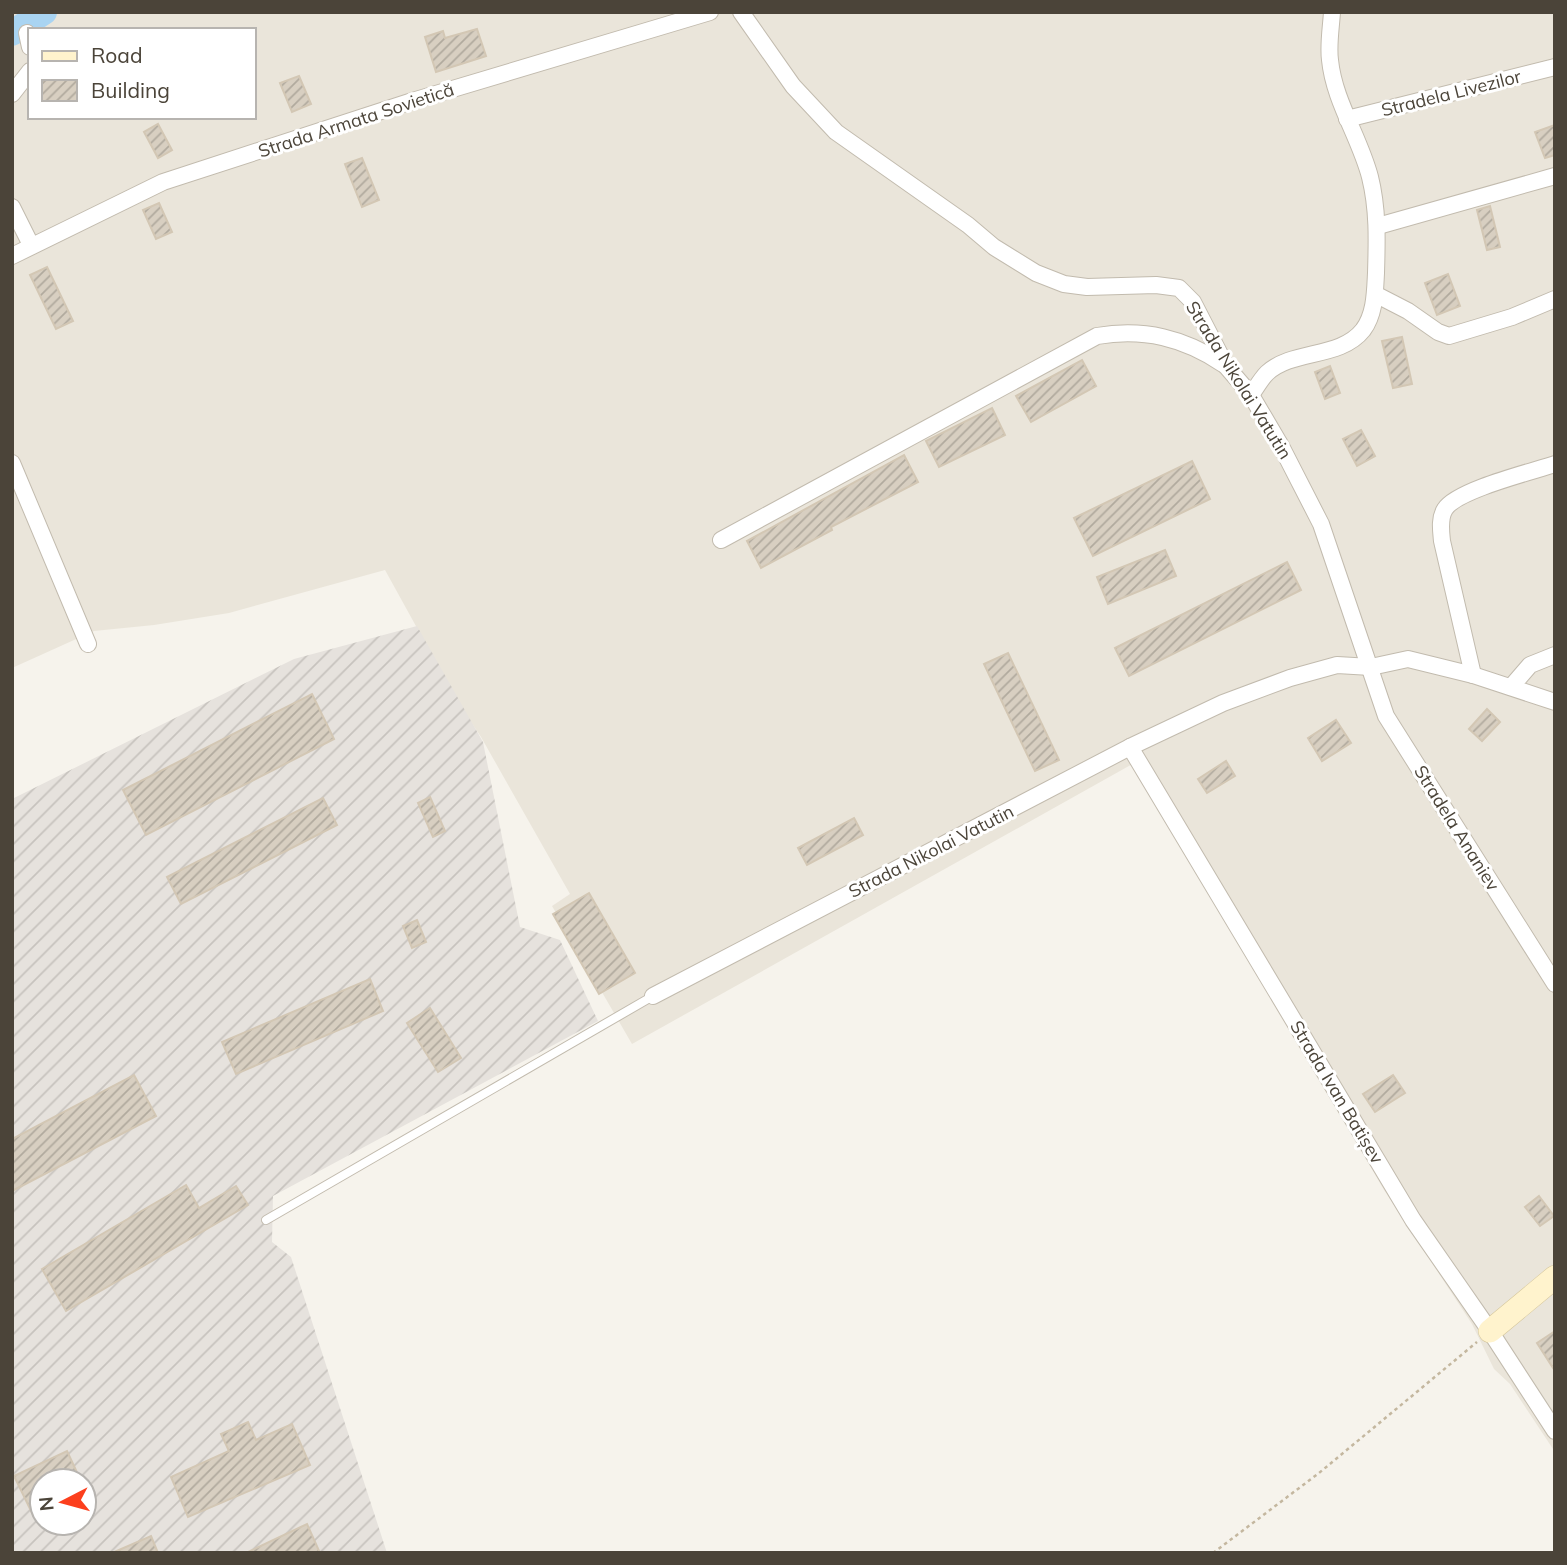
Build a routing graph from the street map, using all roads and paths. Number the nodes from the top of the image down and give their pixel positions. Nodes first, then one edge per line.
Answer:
1 (710, 12) edge
2 (741, 12) edge
3 (1332, 12) edge
4 (1555, 67) edge
5 (28, 74) edge
6 (12, 94) edge
7 (1347, 119) junction
8 (1555, 176) edge
9 (12, 207) edge
10 (1378, 226) junction
11 (31, 245) junction
12 (12, 256) edge
13 (1375, 294) junction
14 (1555, 299) edge
15 (1226, 366) junction
16 (1251, 395) junction
17 (12, 463) edge
18 (1555, 464) edge
19 (721, 540) dead end
20 (88, 644) dead end
21 (1555, 655) edge
22 (1371, 667) junction
23 (1473, 674) junction
24 (1511, 687) junction
25 (1555, 702) edge
26 (1130, 747) junction
27 (1555, 984) edge
28 (653, 996) joint
29 (266, 1220) dead end
30 (1555, 1277) edge
31 (1490, 1331) junction
32 (1555, 1431) edge
33 (1213, 1553) edge

1 - 11 street, Strada Armata Sovietică
2 - 15 street, Strada Nikolai Vatutin
3 - 7 street
4 - 7 street, Stradela Livezilor
5 - 6 street
7 - 10 street
8 - 10 street
9 - 11 street
10 - 13 street
11 - 12 street, Strada Armata Sovietică
13 - 14 street
13 - 16 street
15 - 16 street, Strada Nikolai Vatutin
15 - 19 street
16 - 22 street, Strada Nikolai Vatutin
17 - 20 street
18 - 23 street
21 - 24 street
22 - 23 street, Strada Nikolai Vatutin
22 - 26 street, Strada Nikolai Vatutin
22 - 27 street, Stradela Ananiev
23 - 24 street, Strada Nikolai Vatutin
24 - 25 street, Strada Nikolai Vatutin
26 - 28 street, Strada Nikolai Vatutin
26 - 31 street, Strada Ivan Batișev
28 - 29 lane
30 - 31 street
31 - 32 street, Strada Ivan Batișev
31 - 33 path

